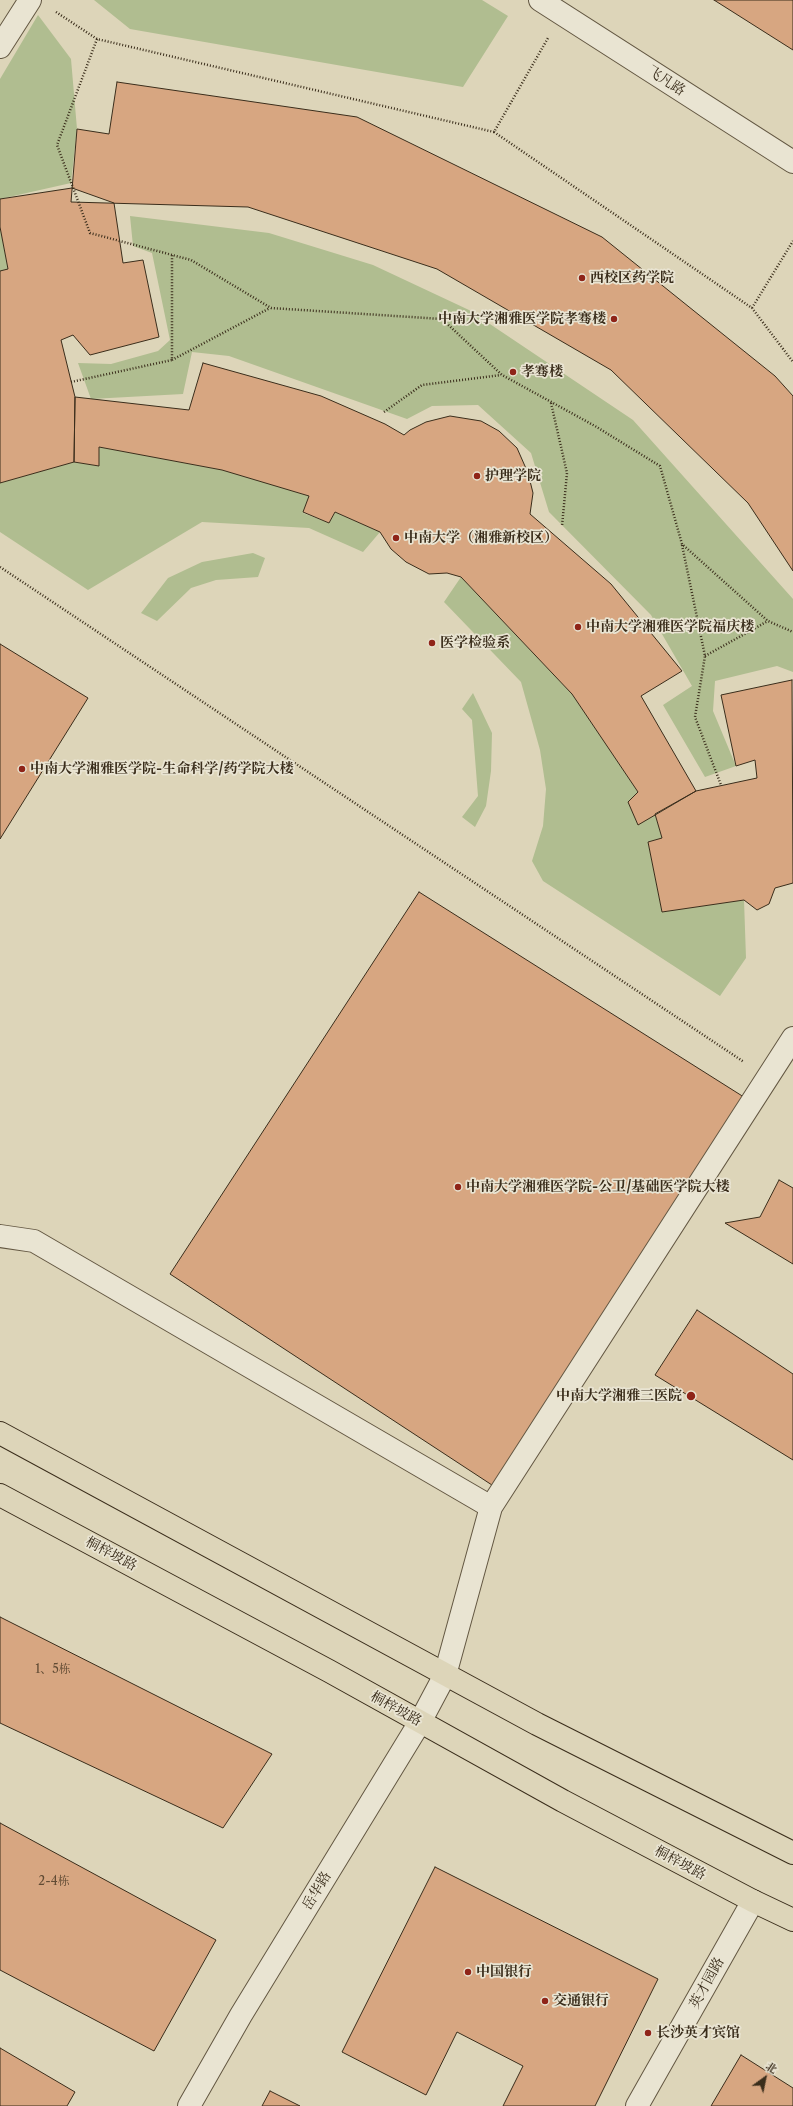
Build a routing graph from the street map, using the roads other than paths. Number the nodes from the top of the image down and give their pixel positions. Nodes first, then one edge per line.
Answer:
1 (30, 0) edge
2 (540, 0) edge
3 (566, 7) edge
4 (0, 47) edge
5 (793, 162) edge
6 (793, 1038) edge
7 (0, 1236) edge
8 (0, 1432) edge
9 (0, 1494) edge
10 (491, 1507) junction
11 (445, 1675) junction
12 (420, 1722) junction
13 (793, 1853) edge
14 (753, 1901) junction
15 (793, 1920) edge
16 (189, 2106) edge
17 (637, 2106) edge

1 - 4 street
2 - 3 street, 飞凡路
3 - 5 street, 飞凡路
6 - 10 street, 岳华路
7 - 10 street
8 - 11 main road
9 - 12 main road, 桐梓坡路
10 - 11 street, 岳华路
11 - 12 street, 岳华路
11 - 13 main road
12 - 14 main road, 桐梓坡路
12 - 16 street, 岳华路
14 - 15 main road, 桐梓坡路
14 - 17 street, 英才园路

